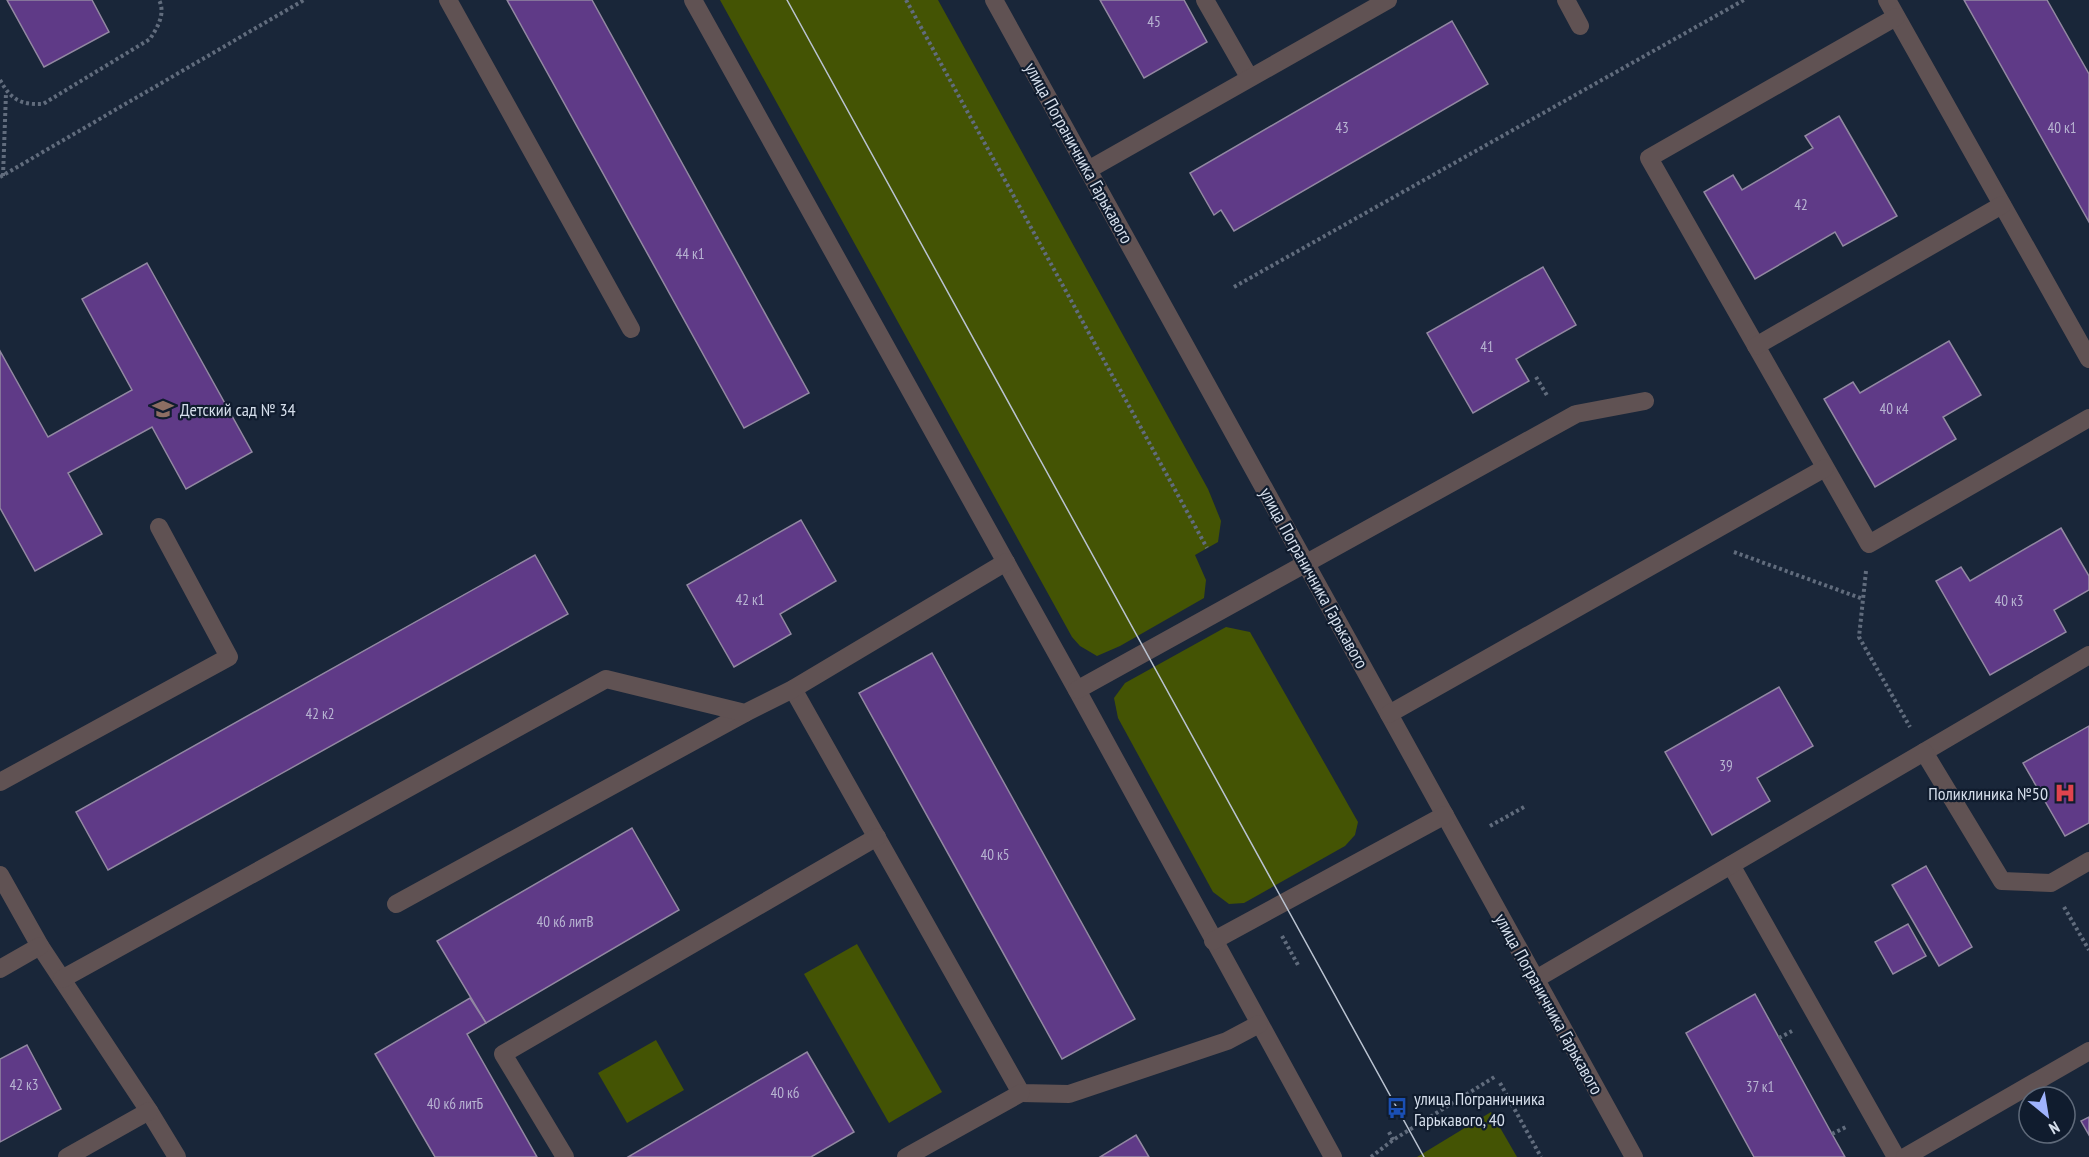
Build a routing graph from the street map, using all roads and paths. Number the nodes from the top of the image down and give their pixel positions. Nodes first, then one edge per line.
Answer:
1 (159, 0) edge
2 (304, 0) edge
3 (448, 0) edge
4 (693, 0) edge
5 (906, 0) edge
6 (994, 0) edge
7 (1205, 0) edge
8 (1388, 0) edge
9 (1566, 0) edge
10 (1744, 0) edge
11 (1887, 0) edge
12 (1896, 17) junction
13 (1580, 26) dead end
14 (1249, 77) junction
15 (0, 80) edge
16 (6, 92) junction
17 (1088, 170) junction
18 (1, 176) edge
19 (2002, 206) junction
20 (1234, 287) dead end
21 (631, 329) dead end
22 (1756, 346) junction
23 (2089, 359) edge
24 (1645, 401) dead end
25 (2089, 418) edge
26 (1825, 468) junction
27 (159, 527) dead end
28 (1699, 539) junction
29 (1869, 544) junction
30 (1207, 548) dead end
31 (1006, 562) junction
32 (1306, 565) junction
33 (1863, 598) junction
34 (2089, 655) edge
35 (793, 689) junction
36 (1077, 690) junction
37 (745, 713) junction
38 (1389, 714) junction
39 (1924, 752) junction
40 (0, 782) edge
41 (1524, 807) dead end
42 (1445, 815) junction
43 (1490, 826) dead end
44 (877, 837) junction
45 (2089, 861) edge
46 (1731, 865) junction
47 (0, 875) edge
48 (2051, 883) junction
49 (396, 904) dead end
50 (1281, 933) dead end
51 (1213, 941) junction
52 (39, 946) junction
53 (2089, 950) edge
54 (1298, 965) dead end
55 (0, 969) edge
56 (1536, 979) junction
57 (62, 980) junction
58 (1259, 1024) junction
59 (2089, 1051) edge
60 (1496, 1076) dead end
61 (1500, 1083) dead end
62 (1021, 1093) junction
63 (149, 1111) junction
64 (1389, 1132) dead end
65 (1393, 1140) junction
66 (928, 1152) edge
67 (67, 1157) edge
68 (177, 1157) edge
69 (565, 1157) edge
70 (906, 1157) edge
71 (1333, 1157) edge
72 (1371, 1157) edge
73 (1541, 1157) edge
74 (1634, 1157) edge
75 (1896, 1157) edge
76 (1905, 1157) edge

1 - 16 path
2 - 18 path
3 - 21 street
4 - 31 street
5 - 30 path
6 - 17 street, улица Пограничника Гарькавого
7 - 14 street
8 - 14 street
9 - 13 street
10 - 20 path
11 - 12 street
12 - 19 street
12 - 22 street
14 - 17 street
15 - 16 path
16 - 18 path
17 - 32 street, улица Пограничника Гарькавого
19 - 22 street
19 - 23 street
22 - 26 street
24 - 32 street
25 - 29 street
26 - 28 street
26 - 29 street
27 - 40 street
28 - 33 path
28 - 38 street
29 - 33 path
31 - 35 street
31 - 36 street
32 - 36 street
32 - 38 street, улица Пограничника Гарькавого
33 - 39 path
34 - 39 street
35 - 37 street
35 - 44 street
36 - 51 street
37 - 49 street
37 - 57 street
38 - 42 street, улица Пограничника Гарькавого
39 - 46 street
39 - 48 street
41 - 43 path
42 - 51 street
42 - 56 street, улица Пограничника Гарькавого
44 - 62 street
44 - 69 street
45 - 48 street
46 - 56 street
46 - 75 street
47 - 52 street
48 - 53 path
50 - 54 path
51 - 58 street
52 - 55 street
52 - 57 street
56 - 74 street, улица Пограничника Гарькавого
57 - 63 street
58 - 62 street
58 - 71 street
59 - 76 street
60 - 65 path
61 - 73 path
62 - 66 street
63 - 67 street
63 - 68 street
64 - 65 path
65 - 72 path
66 - 70 street

